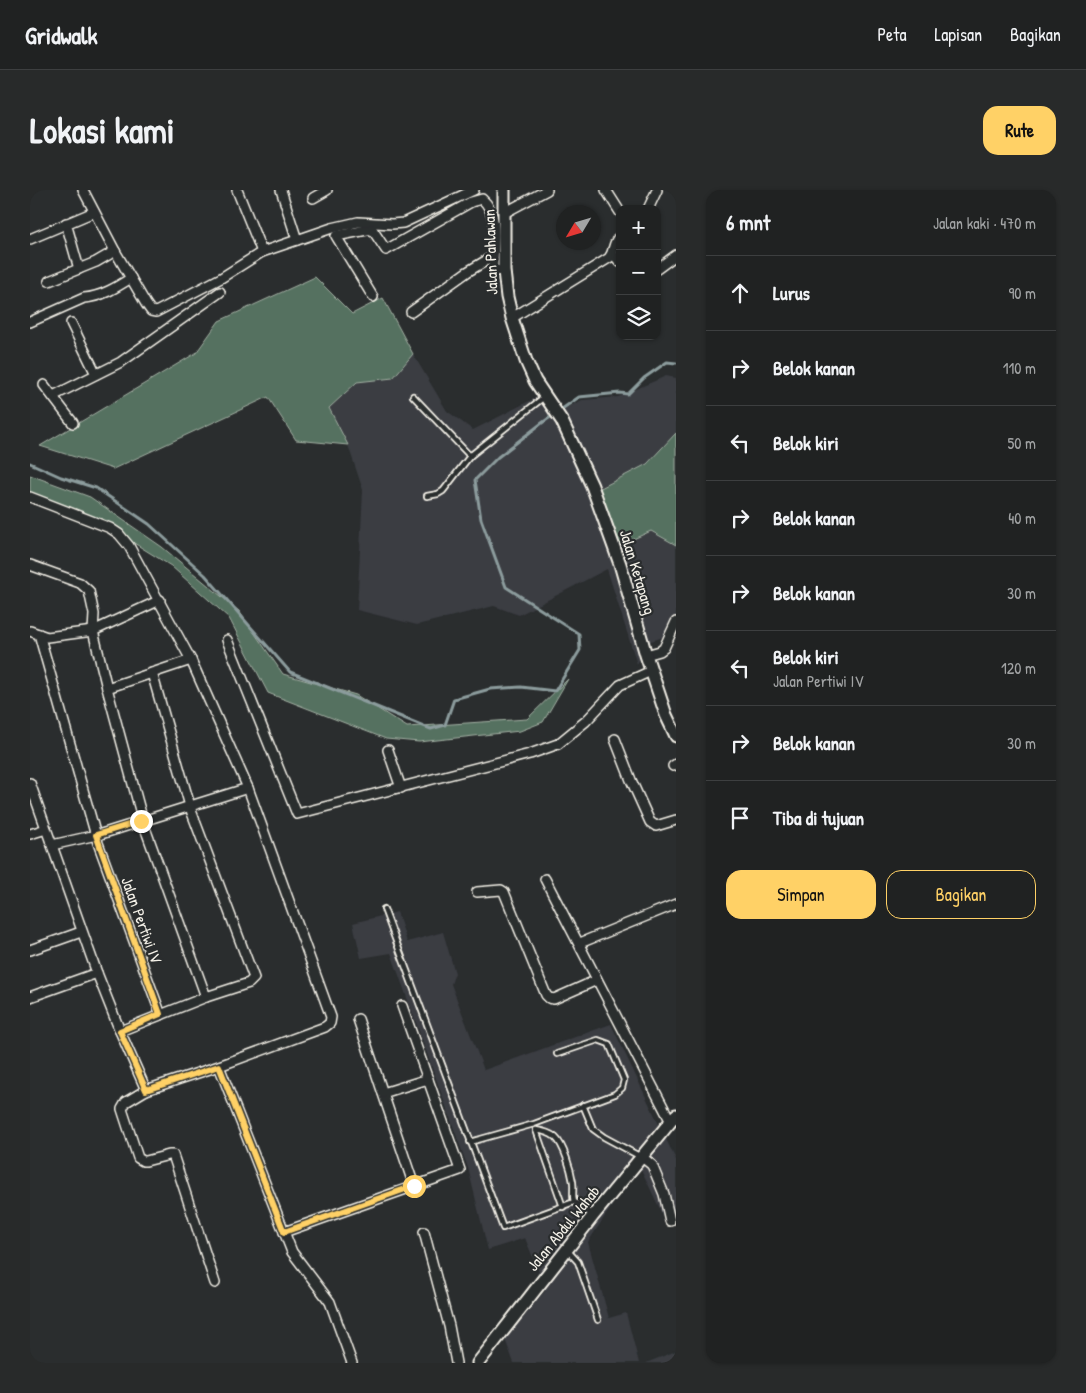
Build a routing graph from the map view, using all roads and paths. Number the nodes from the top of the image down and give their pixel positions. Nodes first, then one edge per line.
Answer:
1 (83, 190) edge
2 (237, 190) edge
3 (280, 190) edge
4 (327, 190) edge
5 (474, 190) edge
6 (504, 190) edge
7 (547, 190) edge
8 (606, 190) edge
9 (657, 190) edge
10 (313, 198) dead end
11 (650, 205) edge
12 (616, 206) edge
13 (94, 212) junction
14 (504, 213) junction
15 (66, 223) junction
16 (30, 239) edge
17 (297, 240) junction
18 (616, 241) edge
19 (115, 251) junction
20 (262, 252) junction
21 (613, 254) junction
22 (676, 255) edge
23 (492, 257) junction
24 (616, 257) edge
25 (661, 267) edge
26 (79, 269) junction
27 (504, 271) junction
28 (131, 278) junction
29 (50, 281) dead end
30 (207, 286) junction
31 (373, 297) dead end
32 (411, 312) dead end
33 (512, 318) junction
34 (30, 322) edge
35 (71, 323) dead end
36 (96, 374) junction
37 (44, 385) dead end
38 (53, 396) junction
39 (413, 396) dead end
40 (548, 400) junction
41 (562, 421) joint
42 (72, 423) dead end
43 (470, 456) junction
44 (427, 496) dead end
45 (30, 497) edge
46 (30, 565) edge
47 (160, 600) junction
48 (676, 622) edge
49 (93, 631) junction
50 (34, 633) edge
51 (227, 640) dead end
52 (646, 655) junction
53 (191, 660) junction
54 (651, 671) junction
55 (152, 673) junction
56 (107, 688) junction
57 (676, 736) edge
58 (615, 739) dead end
59 (388, 750) dead end
60 (30, 783) edge
61 (248, 788) junction
62 (401, 788) junction
63 (191, 806) junction
64 (142, 820) junction
65 (676, 820) edge
66 (46, 829) junction
67 (30, 834) edge
68 (96, 835) junction
69 (52, 845) junction
70 (546, 878) dead end
71 (476, 892) dead end
72 (676, 904) edge
73 (384, 909) dead end
74 (81, 932) junction
75 (580, 943) junction
76 (30, 950) edge
77 (96, 973) junction
78 (597, 980) junction
79 (30, 997) edge
80 (206, 997) junction
81 (402, 1006) dead end
82 (160, 1014) junction
83 (358, 1019) dead end
84 (120, 1031) junction
85 (557, 1054) dead end
86 (219, 1066) junction
87 (428, 1080) junction
88 (146, 1090) junction
89 (383, 1093) junction
90 (583, 1105) junction
91 (673, 1119) edge
92 (534, 1124) junction
93 (536, 1130) junction
94 (470, 1142) junction
95 (642, 1158) junction
96 (414, 1186) junction
97 (574, 1202) junction
98 (563, 1207) junction
99 (593, 1216) junction
100 (670, 1221) dead end
101 (284, 1232) junction
102 (424, 1232) dead end
103 (566, 1250) junction
104 (215, 1283) dead end
105 (598, 1320) dead end
106 (352, 1363) edge
107 (456, 1363) edge
108 (478, 1363) edge

1 - 13 street
2 - 20 street
3 - 17 street
4 - 10 street
5 - 17 street
6 - 14 street, Jalan Pahlawan
7 - 14 street
8 - 12 street
9 - 11 street
13 - 15 street
13 - 19 street
14 - 27 street, Jalan Pahlawan
15 - 16 street
15 - 26 street
17 - 20 street
18 - 21 street
19 - 26 street
19 - 28 street
20 - 30 street
21 - 24 street
21 - 33 street
22 - 25 street
23 - 27 street
23 - 31 street
23 - 32 street
26 - 29 street
27 - 33 street, Jalan Pahlawan
28 - 30 street
28 - 34 street
30 - 36 street
33 - 40 street, Jalan Pahlawan
35 - 36 street
36 - 38 street
37 - 38 street
38 - 42 street
39 - 43 lane
40 - 41 street, Jalan Pahlawan
40 - 43 lane
41 - 52 street, Jalan Ketapang
43 - 44 lane
45 - 47 street
46 - 49 street
47 - 49 street
47 - 53 street
48 - 52 street
49 - 50 street
49 - 56 street
50 - 68 street, Jalan Pertiwi IV
51 - 62 street
52 - 54 street, Jalan Ketapang
53 - 55 street
53 - 61 street
54 - 57 street, Jalan Ketapang
54 - 62 street
55 - 56 street
55 - 63 street
56 - 64 street
58 - 65 street
59 - 62 street
60 - 66 street
61 - 63 street
61 - 86 street
63 - 64 street
63 - 80 street
64 - 68 street
64 - 80 street
66 - 67 street
66 - 69 street
68 - 69 street
68 - 82 street, Jalan Pertiwi IV
69 - 74 street
70 - 75 street
71 - 78 street
72 - 75 street
73 - 94 lane
74 - 76 street
74 - 77 street
75 - 78 street
77 - 79 street
77 - 84 street
78 - 91 street
80 - 82 street
81 - 87 street
82 - 84 street
83 - 89 street
84 - 88 street
85 - 90 lane
86 - 88 street
86 - 101 street
87 - 89 street
87 - 96 street
88 - 104 street
89 - 96 street
90 - 92 lane
90 - 95 lane
91 - 95 street, Jalan Abdul Wahab
92 - 93 lane
92 - 94 lane
93 - 97 lane
93 - 98 lane
94 - 98 lane
95 - 99 street, Jalan Abdul Wahab
95 - 100 street
96 - 101 street
97 - 98 lane
97 - 99 lane
99 - 103 street, Jalan Abdul Wahab
101 - 106 street
102 - 107 street
103 - 105 lane
103 - 108 street, Jalan Abdul Wahab

